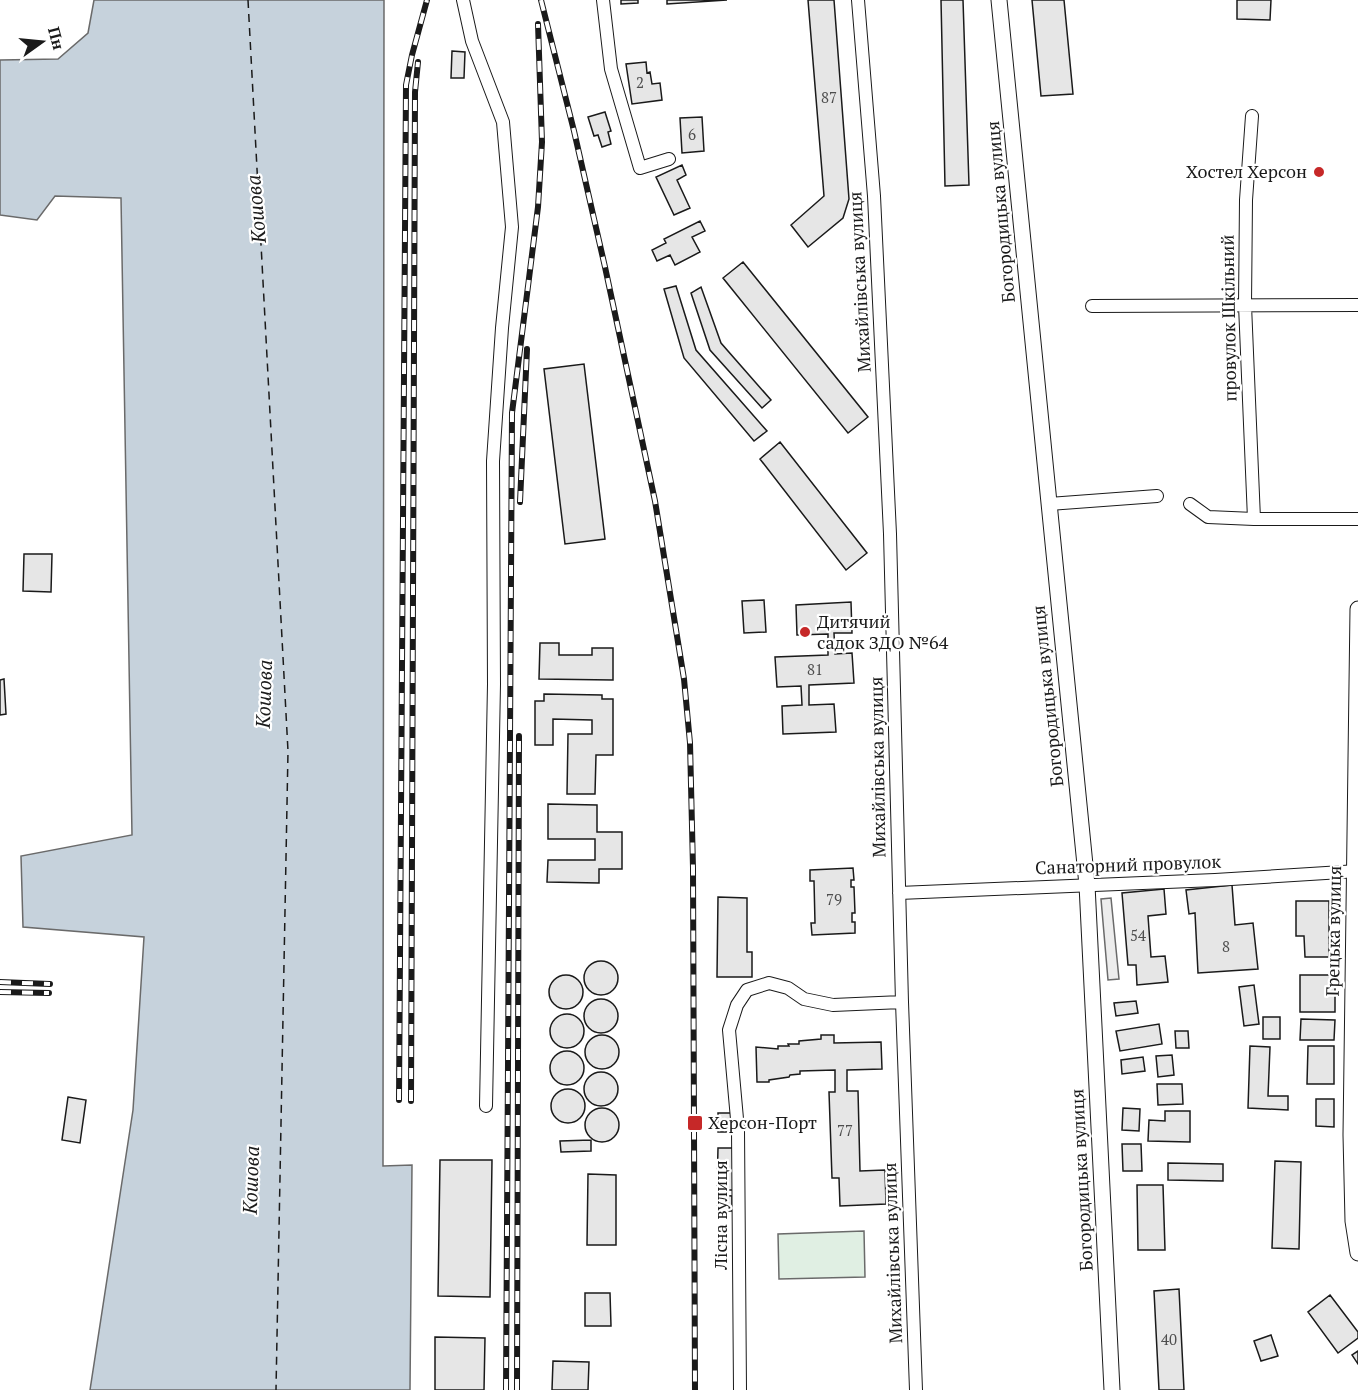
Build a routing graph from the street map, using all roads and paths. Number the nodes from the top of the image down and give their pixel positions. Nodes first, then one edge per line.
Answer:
1 (463, 0) edge
2 (603, 0) edge
3 (858, 0) edge
4 (999, 0) edge
5 (1251, 116) dead end
6 (669, 159) dead end
7 (1245, 305) junction
8 (1358, 305) edge
9 (1092, 306) dead end
10 (1157, 496) dead end
11 (1049, 504) junction
12 (1190, 504) dead end
13 (1254, 519) junction
14 (1358, 519) edge
15 (1358, 609) edge
16 (1356, 871) edge
17 (1087, 885) junction
18 (899, 893) junction
19 (902, 1002) junction
20 (486, 1106) dead end
21 (1358, 1253) edge
22 (740, 1390) edge
23 (916, 1390) edge
24 (1112, 1390) edge

1 - 20 street
2 - 6 street
3 - 18 street, Михайлівська вулиця
4 - 11 street, Богородицька вулиця
5 - 7 street, провулок Шкільний
7 - 8 street
7 - 9 street
7 - 13 street, провулок Шкільний
10 - 11 street
11 - 17 street, Богородицька вулиця
12 - 13 street
13 - 14 street
15 - 16 street, Грецька вулиця
16 - 17 street, Санаторний провулок
16 - 21 street, Грецька вулиця
17 - 18 street, Санаторний провулок
17 - 24 street, Богородицька вулиця
18 - 19 street, Михайлівська вулиця
19 - 22 street, Лісна вулиця
19 - 23 street, Михайлівська вулиця

